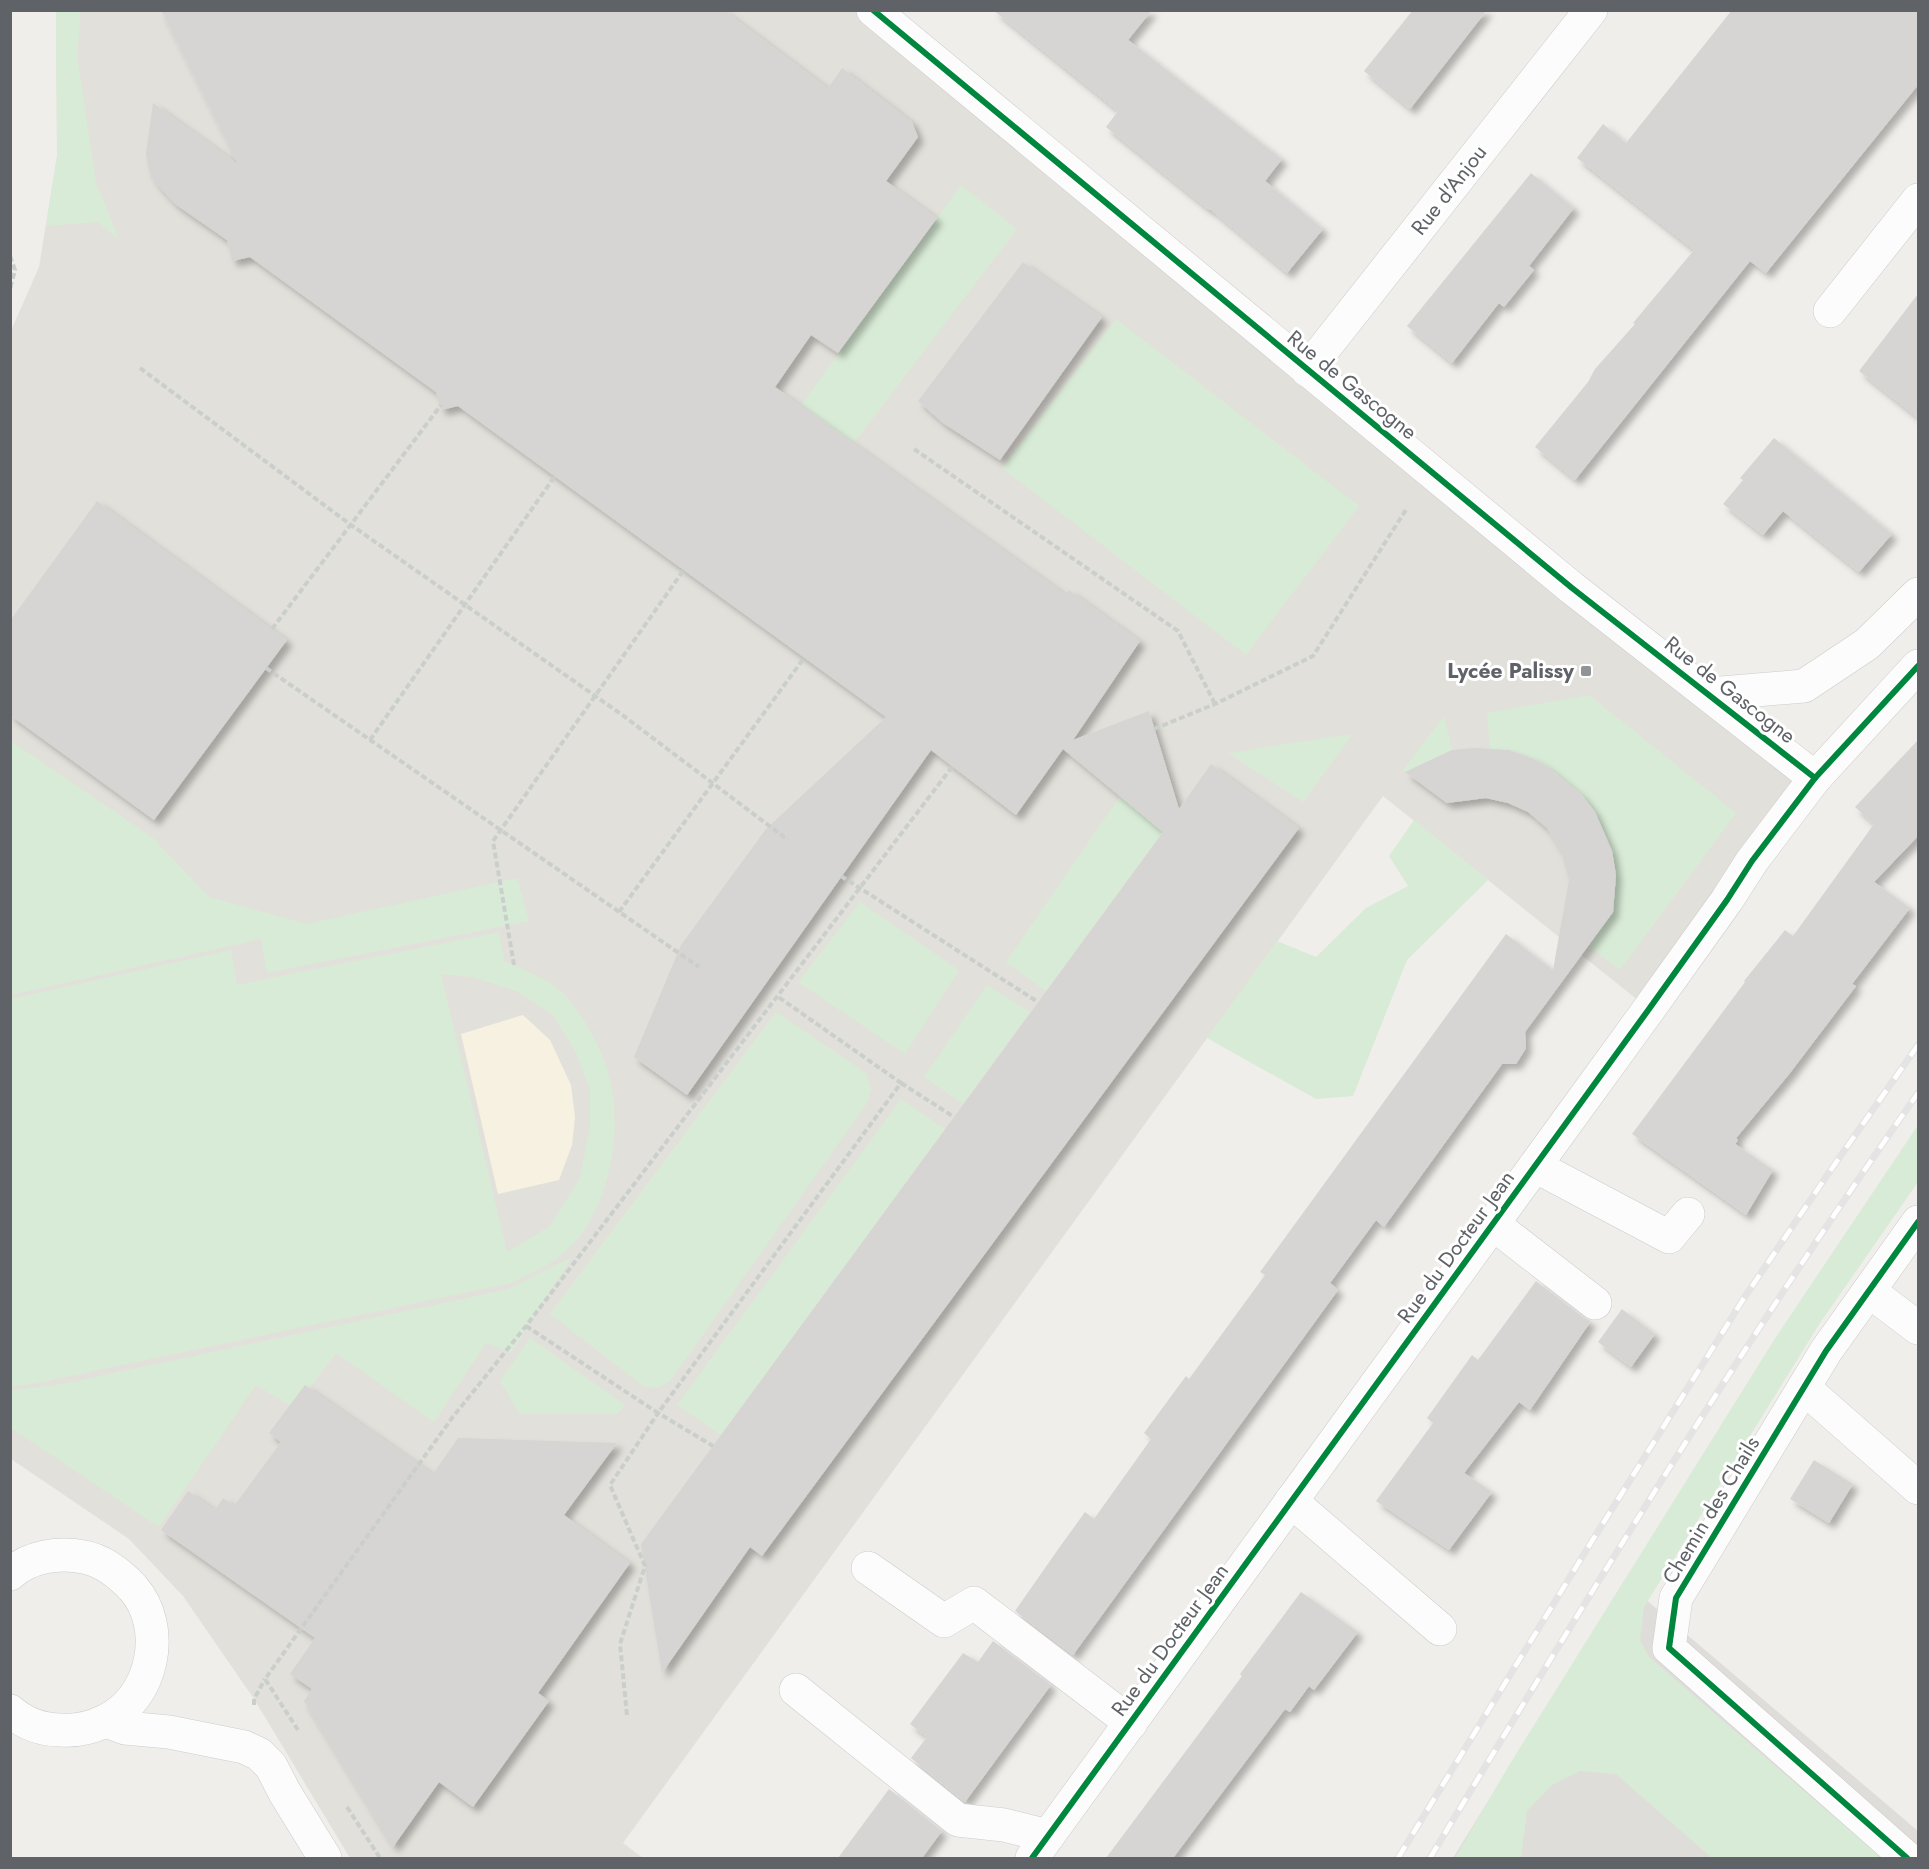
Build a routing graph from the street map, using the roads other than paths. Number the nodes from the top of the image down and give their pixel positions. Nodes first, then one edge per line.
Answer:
1 (873, 10) edge
2 (1590, 10) edge
3 (1918, 200) edge
4 (1830, 311) dead end
5 (1307, 370) junction
6 (1918, 594) edge
7 (1918, 666) edge
8 (1709, 694) junction
9 (1815, 778) junction
10 (1535, 1166) junction
11 (1688, 1214) dead end
12 (1918, 1222) edge
13 (1493, 1224) junction
14 (1869, 1291) junction
15 (1595, 1303) dead end
16 (1918, 1328) edge
17 (1804, 1388) junction
18 (1918, 1488) edge
19 (1291, 1501) junction
20 (868, 1568) dead end
21 (10, 1574) edge
22 (1440, 1629) dead end
23 (796, 1690) dead end
24 (10, 1711) edge
25 (106, 1721) junction
26 (1131, 1723) junction
27 (1040, 1847) edge
28 (325, 1858) edge
29 (1907, 1858) edge

1 - 5 street, Rue de Gascogne
2 - 5 street, Rue d'Anjou
3 - 4 street
5 - 8 street, Rue de Gascogne
6 - 8 street
7 - 9 street, Rue du Docteur Jean
8 - 9 street, Rue de Gascogne
9 - 10 street, Rue du Docteur Jean
10 - 11 street
10 - 13 street, Rue du Docteur Jean
12 - 14 street, Chemin des Chails
13 - 15 street
13 - 19 street, Rue du Docteur Jean
14 - 16 street
14 - 17 street, Chemin des Chails
17 - 18 street
17 - 29 street, Chemin des Chails
19 - 22 street
19 - 26 street, Rue du Docteur Jean
20 - 26 street
21 - 25 street
23 - 27 street
24 - 25 street
25 - 28 street
26 - 27 street, Rue du Docteur Jean

